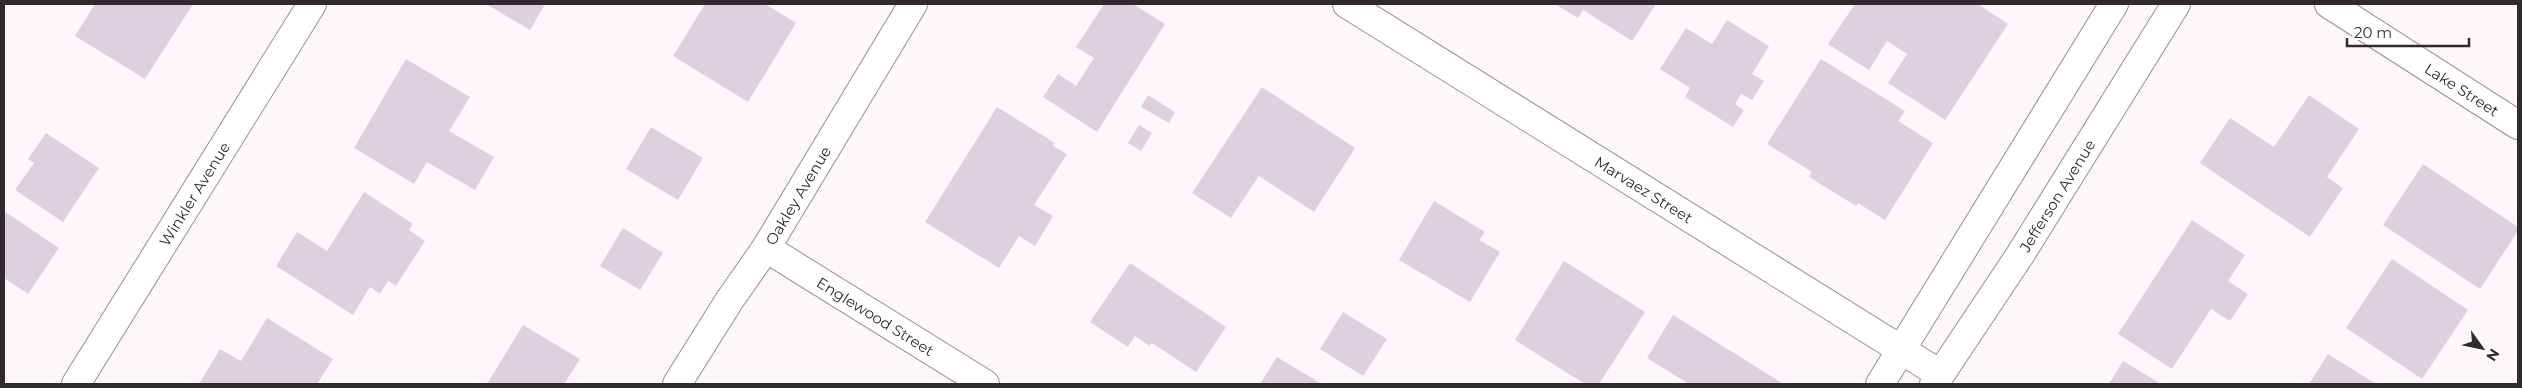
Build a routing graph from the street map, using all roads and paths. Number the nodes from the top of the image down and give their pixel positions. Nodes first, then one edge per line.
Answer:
1 (312, 4) edge
2 (913, 4) edge
3 (1347, 4) edge
4 (2114, 4) edge
5 (2176, 4) edge
6 (2329, 4) edge
7 (2518, 124) edge
8 (766, 248) junction
9 (1902, 350) junction
10 (1937, 379) edge
11 (76, 384) edge
12 (677, 384) edge
13 (985, 384) edge
14 (1880, 384) edge

1 - 11 street, Winkler Avenue
2 - 8 street, Oakley Avenue
3 - 9 street, Marvaez Street
4 - 9 street
5 - 10 street, Jefferson Avenue
6 - 7 street, Lake Street
8 - 12 street, Oakley Avenue
8 - 13 street, Englewood Street
9 - 10 street, Marvaez Street
9 - 14 street

